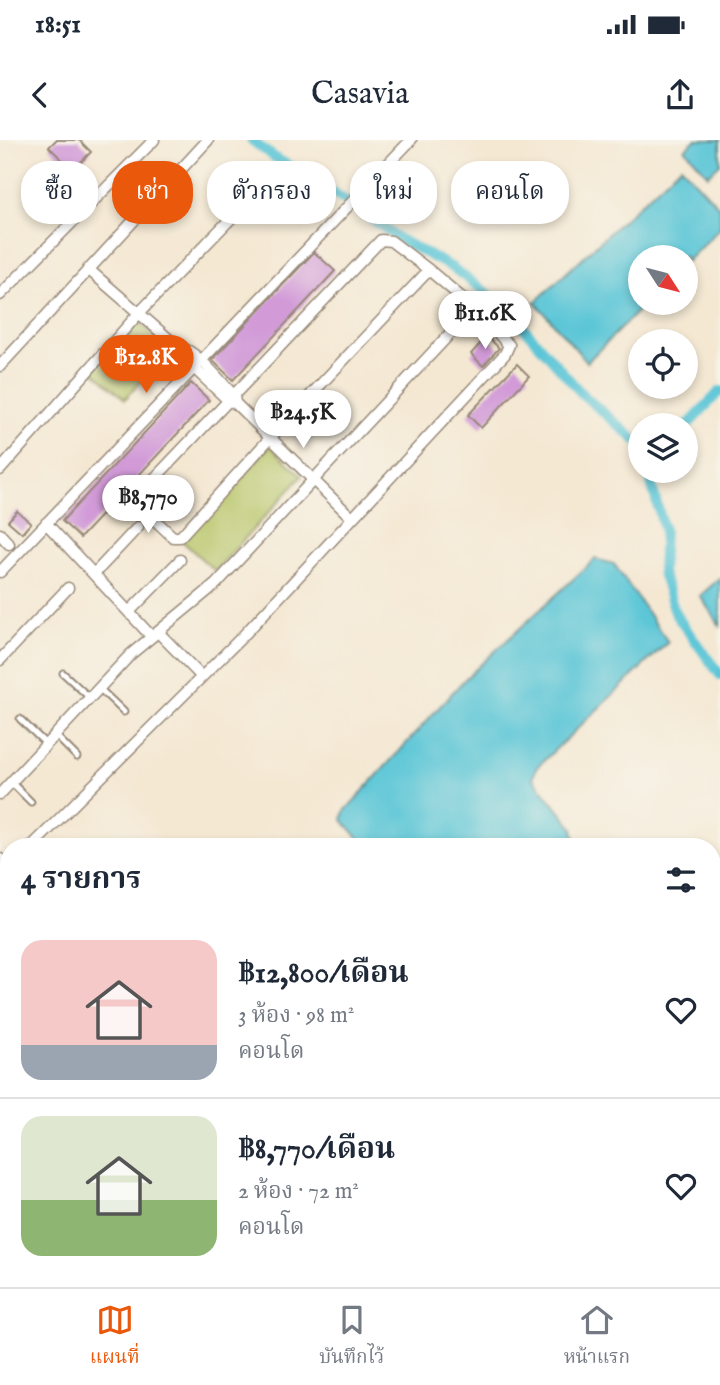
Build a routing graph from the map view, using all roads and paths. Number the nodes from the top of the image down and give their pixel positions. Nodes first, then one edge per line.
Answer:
1 (155, 140) edge
2 (208, 140) edge
3 (411, 140) edge
4 (226, 224) edge
5 (88, 269) junction
6 (429, 270) junction
7 (0, 295) edge
8 (474, 308) junction
9 (140, 312) junction
10 (197, 364) junction
11 (0, 366) edge
12 (232, 400) junction
13 (270, 438) junction
14 (1, 470) edge
15 (311, 480) junction
16 (352, 518) junction
17 (46, 523) junction
18 (138, 527) dead end
19 (0, 534) edge
20 (9, 544) dead end
21 (180, 560) dead end
22 (0, 572) edge
23 (94, 574) junction
24 (68, 588) dead end
25 (129, 612) junction
26 (154, 634) junction
27 (0, 660) edge
28 (63, 673) dead end
29 (201, 676) junction
30 (99, 688) junction
31 (90, 698) junction
32 (124, 712) dead end
33 (20, 719) dead end
34 (55, 735) junction
35 (46, 744) junction
36 (77, 757) dead end
37 (4, 788) edge
38 (32, 802) dead end
39 (40, 838) edge

1 - 7 street
2 - 5 street
3 - 10 street
4 - 9 street
5 - 9 street
5 - 11 street
6 - 8 street
6 - 12 street
6 - 13 street
8 - 15 street
8 - 16 street
9 - 10 street
9 - 14 street
10 - 12 street
10 - 17 street
12 - 13 street
12 - 13 street
13 - 15 street
15 - 16 street
15 - 26 street
16 - 29 street
17 - 22 street
17 - 23 street
18 - 23 street
19 - 20 street
21 - 25 street
23 - 25 street
24 - 27 street
25 - 26 street
26 - 29 street
26 - 30 street
28 - 31 lane
29 - 39 street
30 - 31 street
30 - 32 lane
31 - 34 street
33 - 35 lane
34 - 35 street
34 - 36 lane
35 - 37 street
37 - 38 lane

